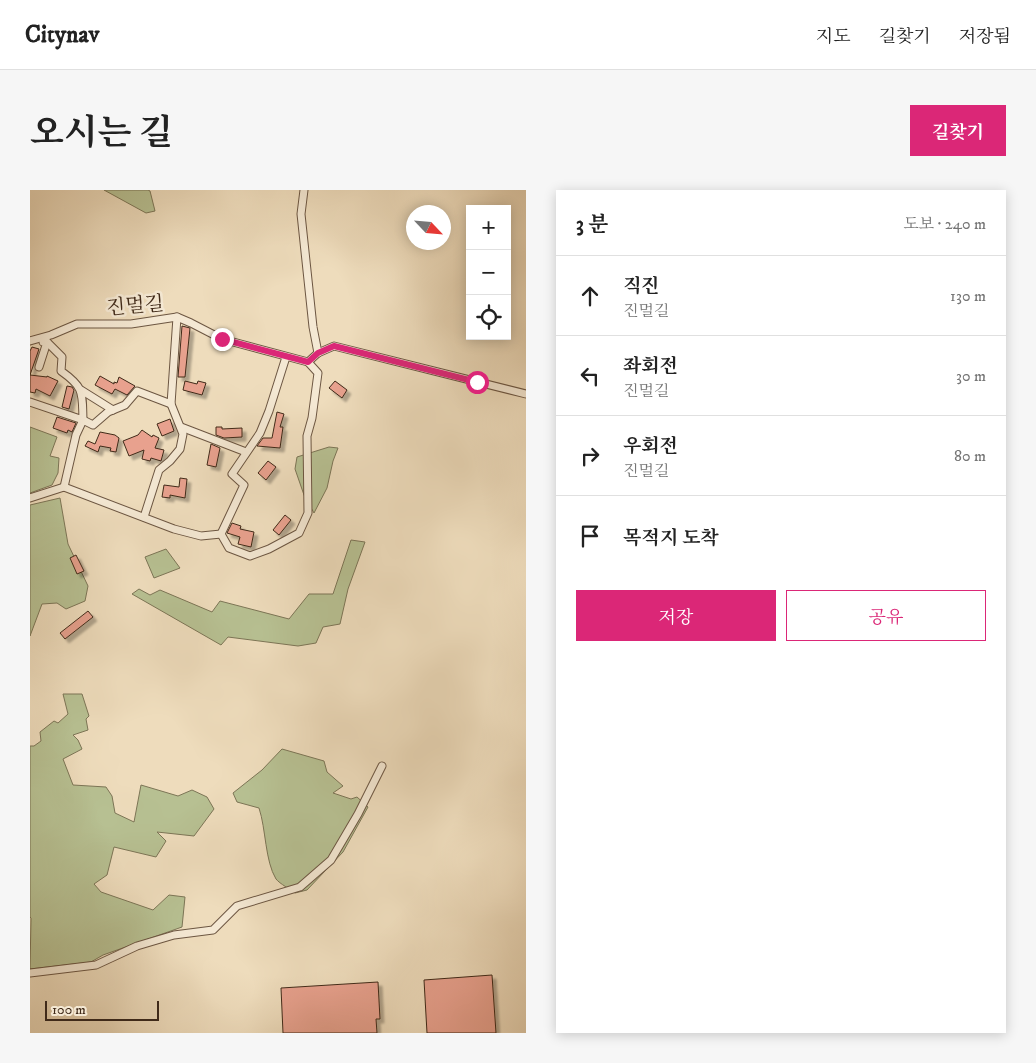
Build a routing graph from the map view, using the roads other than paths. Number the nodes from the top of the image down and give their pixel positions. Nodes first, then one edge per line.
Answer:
1 (304, 190) edge
2 (176, 317) junction
3 (30, 341) edge
4 (47, 342) junction
5 (318, 353) junction
6 (286, 357) junction
7 (308, 362) junction
8 (39, 368) dead end
9 (81, 390) junction
10 (526, 394) edge
11 (30, 402) edge
12 (171, 404) junction
13 (113, 410) junction
14 (83, 420) junction
15 (181, 427) junction
16 (246, 452) junction
17 (64, 487) junction
18 (30, 498) edge
19 (144, 516) junction
20 (221, 534) junction
21 (382, 766) dead end
22 (30, 973) edge

1 - 5 street
2 - 3 street, 진멀길
2 - 6 street, 진멀길
2 - 12 street
3 - 4 street
4 - 8 street
4 - 9 street
5 - 7 street
5 - 10 street
6 - 7 street, 진멀길
6 - 16 street
7 - 20 street
9 - 13 street
9 - 14 street
11 - 14 street
12 - 13 street
12 - 15 street
13 - 14 street
14 - 17 street
15 - 16 street
15 - 19 street
16 - 20 street
17 - 18 street
17 - 19 street
19 - 20 street
21 - 22 street

